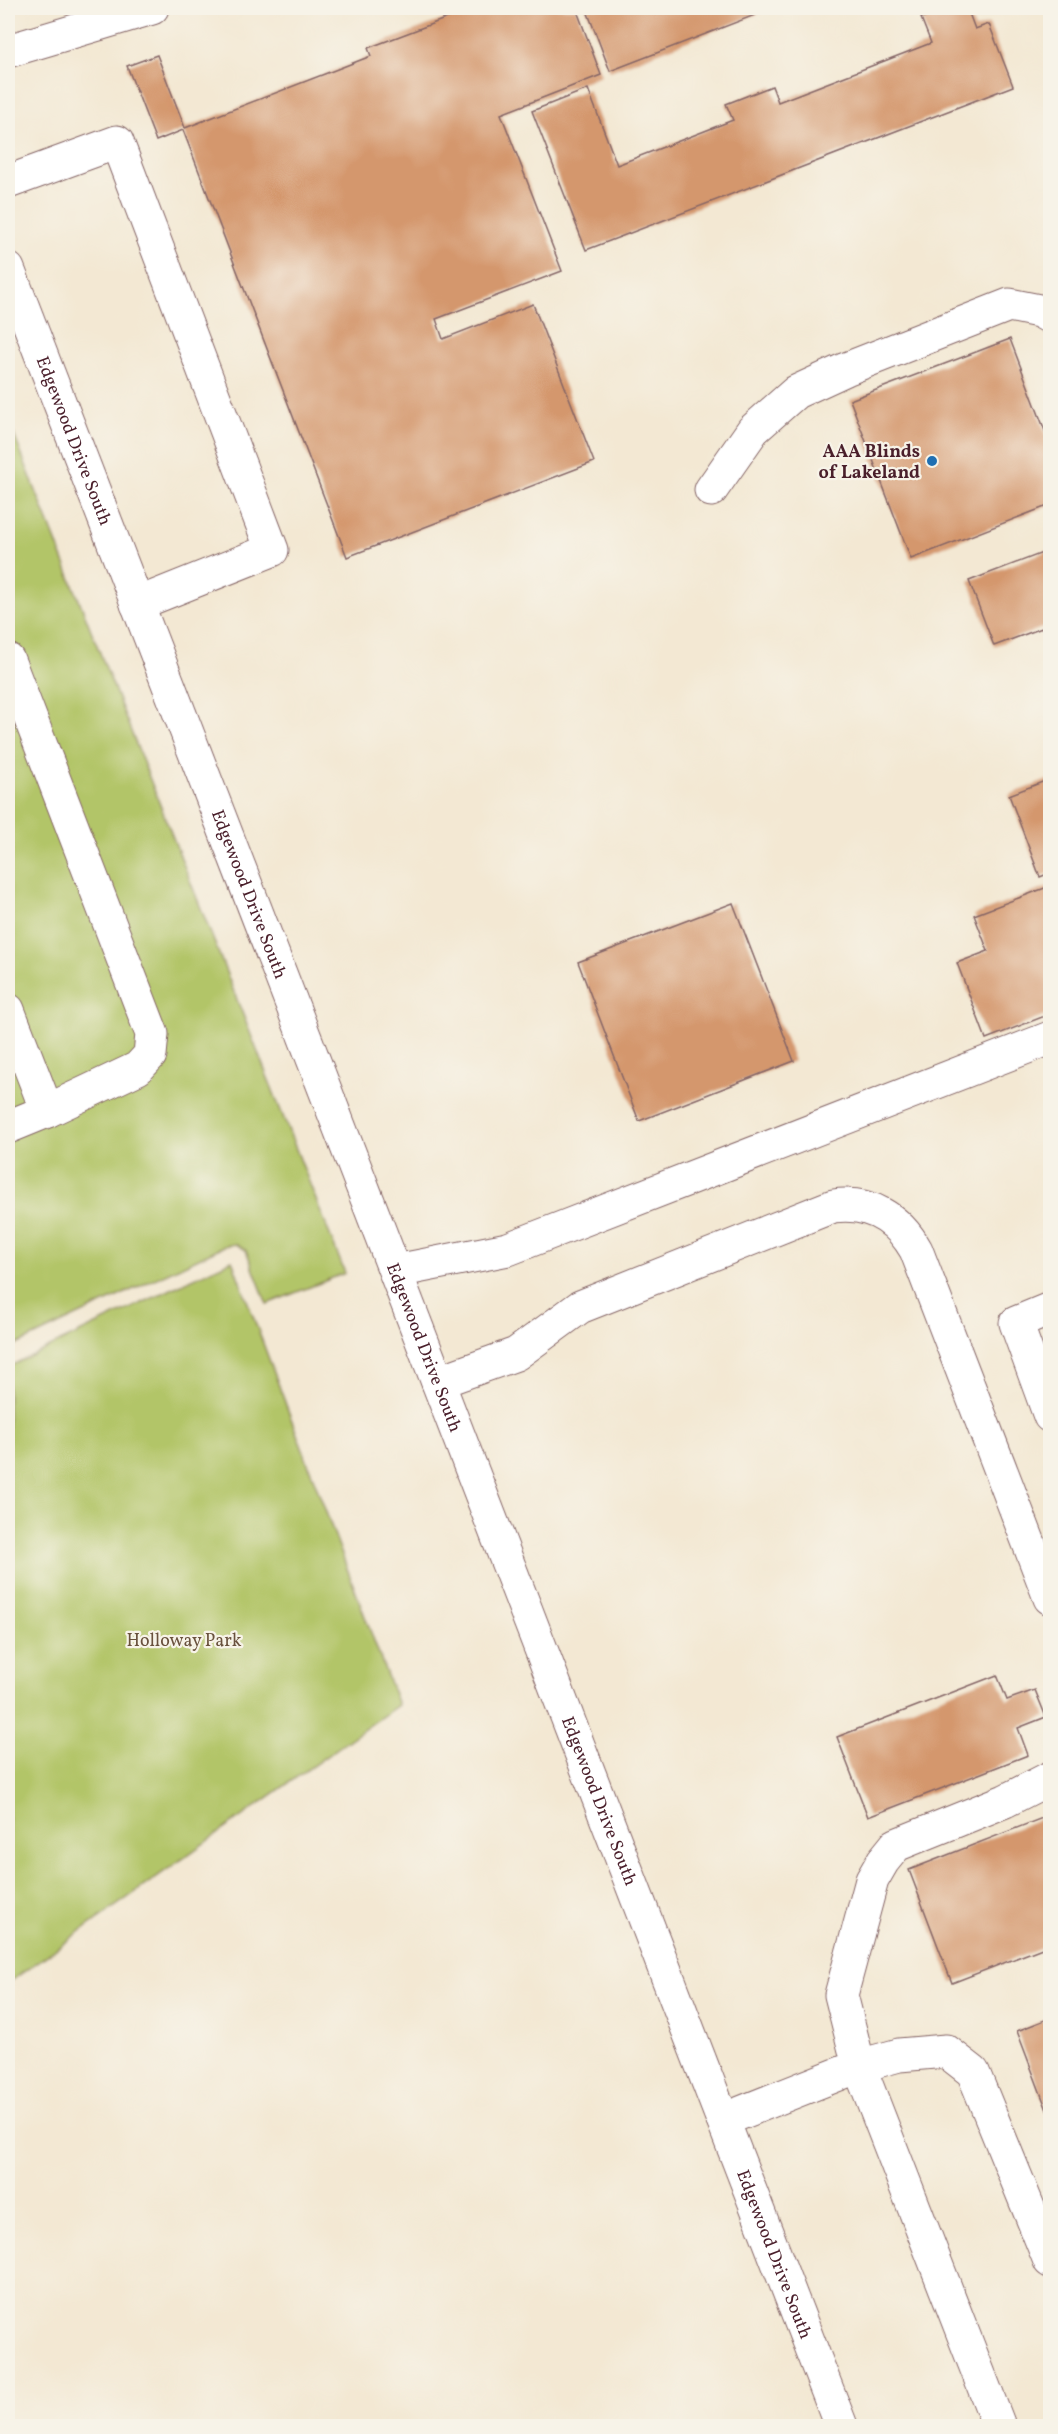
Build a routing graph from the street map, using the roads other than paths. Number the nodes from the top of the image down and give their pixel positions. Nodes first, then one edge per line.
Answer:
1 (152, 8) edge
2 (8, 51) edge
3 (8, 182) edge
4 (8, 269) edge
5 (1050, 317) edge
6 (711, 490) dead end
7 (137, 604) junction
8 (8, 660) edge
9 (8, 1010) edge
10 (1050, 1038) edge
11 (47, 1111) junction
12 (8, 1127) edge
13 (396, 1271) junction
14 (1050, 1310) edge
15 (438, 1382) junction
16 (1050, 1416) edge
17 (1050, 1598) edge
18 (1050, 1778) edge
19 (859, 2066) junction
20 (723, 2120) junction
21 (1050, 2260) edge
22 (841, 2427) edge
23 (999, 2427) edge

1 - 2 street
3 - 7 street
4 - 7 street, Edgewood Drive South
5 - 6 street
7 - 13 street, Edgewood Drive South
8 - 11 street
9 - 11 street
10 - 13 street
11 - 12 street
13 - 15 street, Edgewood Drive South
14 - 16 street
15 - 17 street
15 - 20 street, Edgewood Drive South
18 - 19 street
19 - 20 street
19 - 21 street
19 - 23 street
20 - 22 street, Edgewood Drive South

